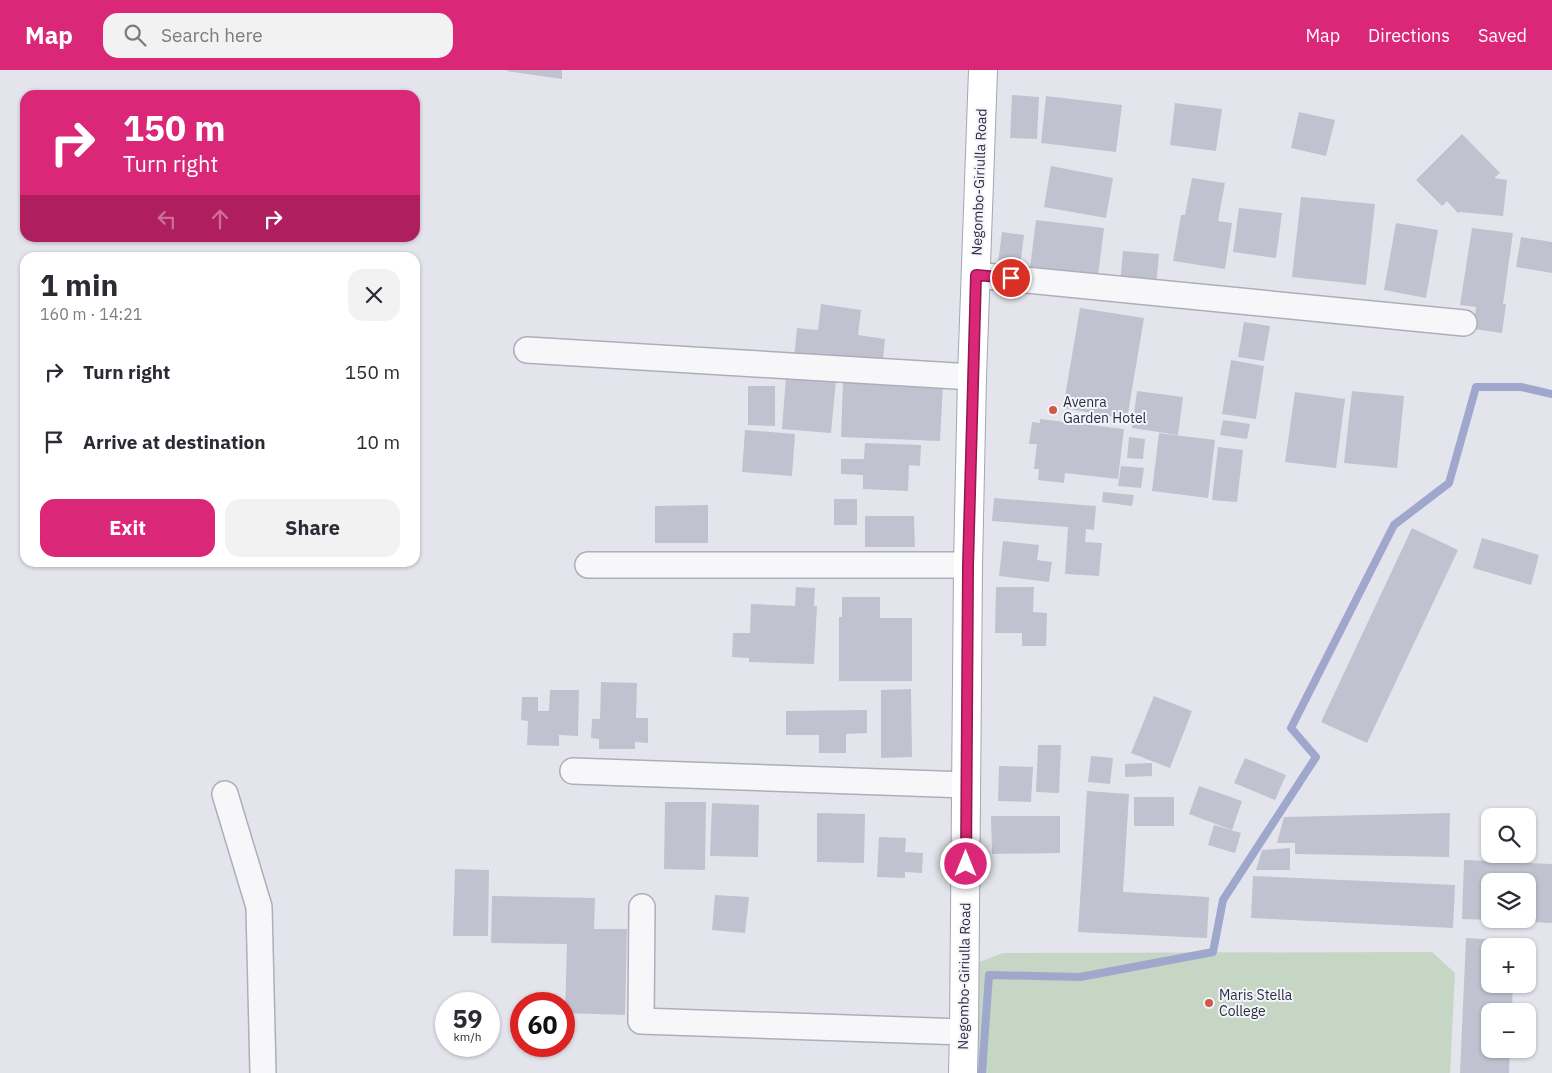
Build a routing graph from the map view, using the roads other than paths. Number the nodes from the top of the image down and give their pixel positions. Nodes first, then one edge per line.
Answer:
1 (983, 70) edge
2 (976, 275) junction
3 (1464, 323) dead end
4 (527, 350) dead end
5 (972, 377) junction
6 (588, 565) dead end
7 (968, 566) junction
8 (573, 771) dead end
9 (966, 785) junction
10 (224, 794) dead end
11 (642, 907) dead end
12 (964, 1032) junction
13 (263, 1073) edge
14 (963, 1073) edge

1 - 2 main road, Negombo-Giriulla Road
2 - 3 street
2 - 5 main road, Negombo-Giriulla Road
4 - 5 street
5 - 7 main road, Negombo-Giriulla Road
6 - 7 street
7 - 9 main road, Negombo-Giriulla Road
8 - 9 street
9 - 12 main road, Negombo-Giriulla Road
10 - 13 street
11 - 12 street
12 - 14 main road, Negombo-Giriulla Road

